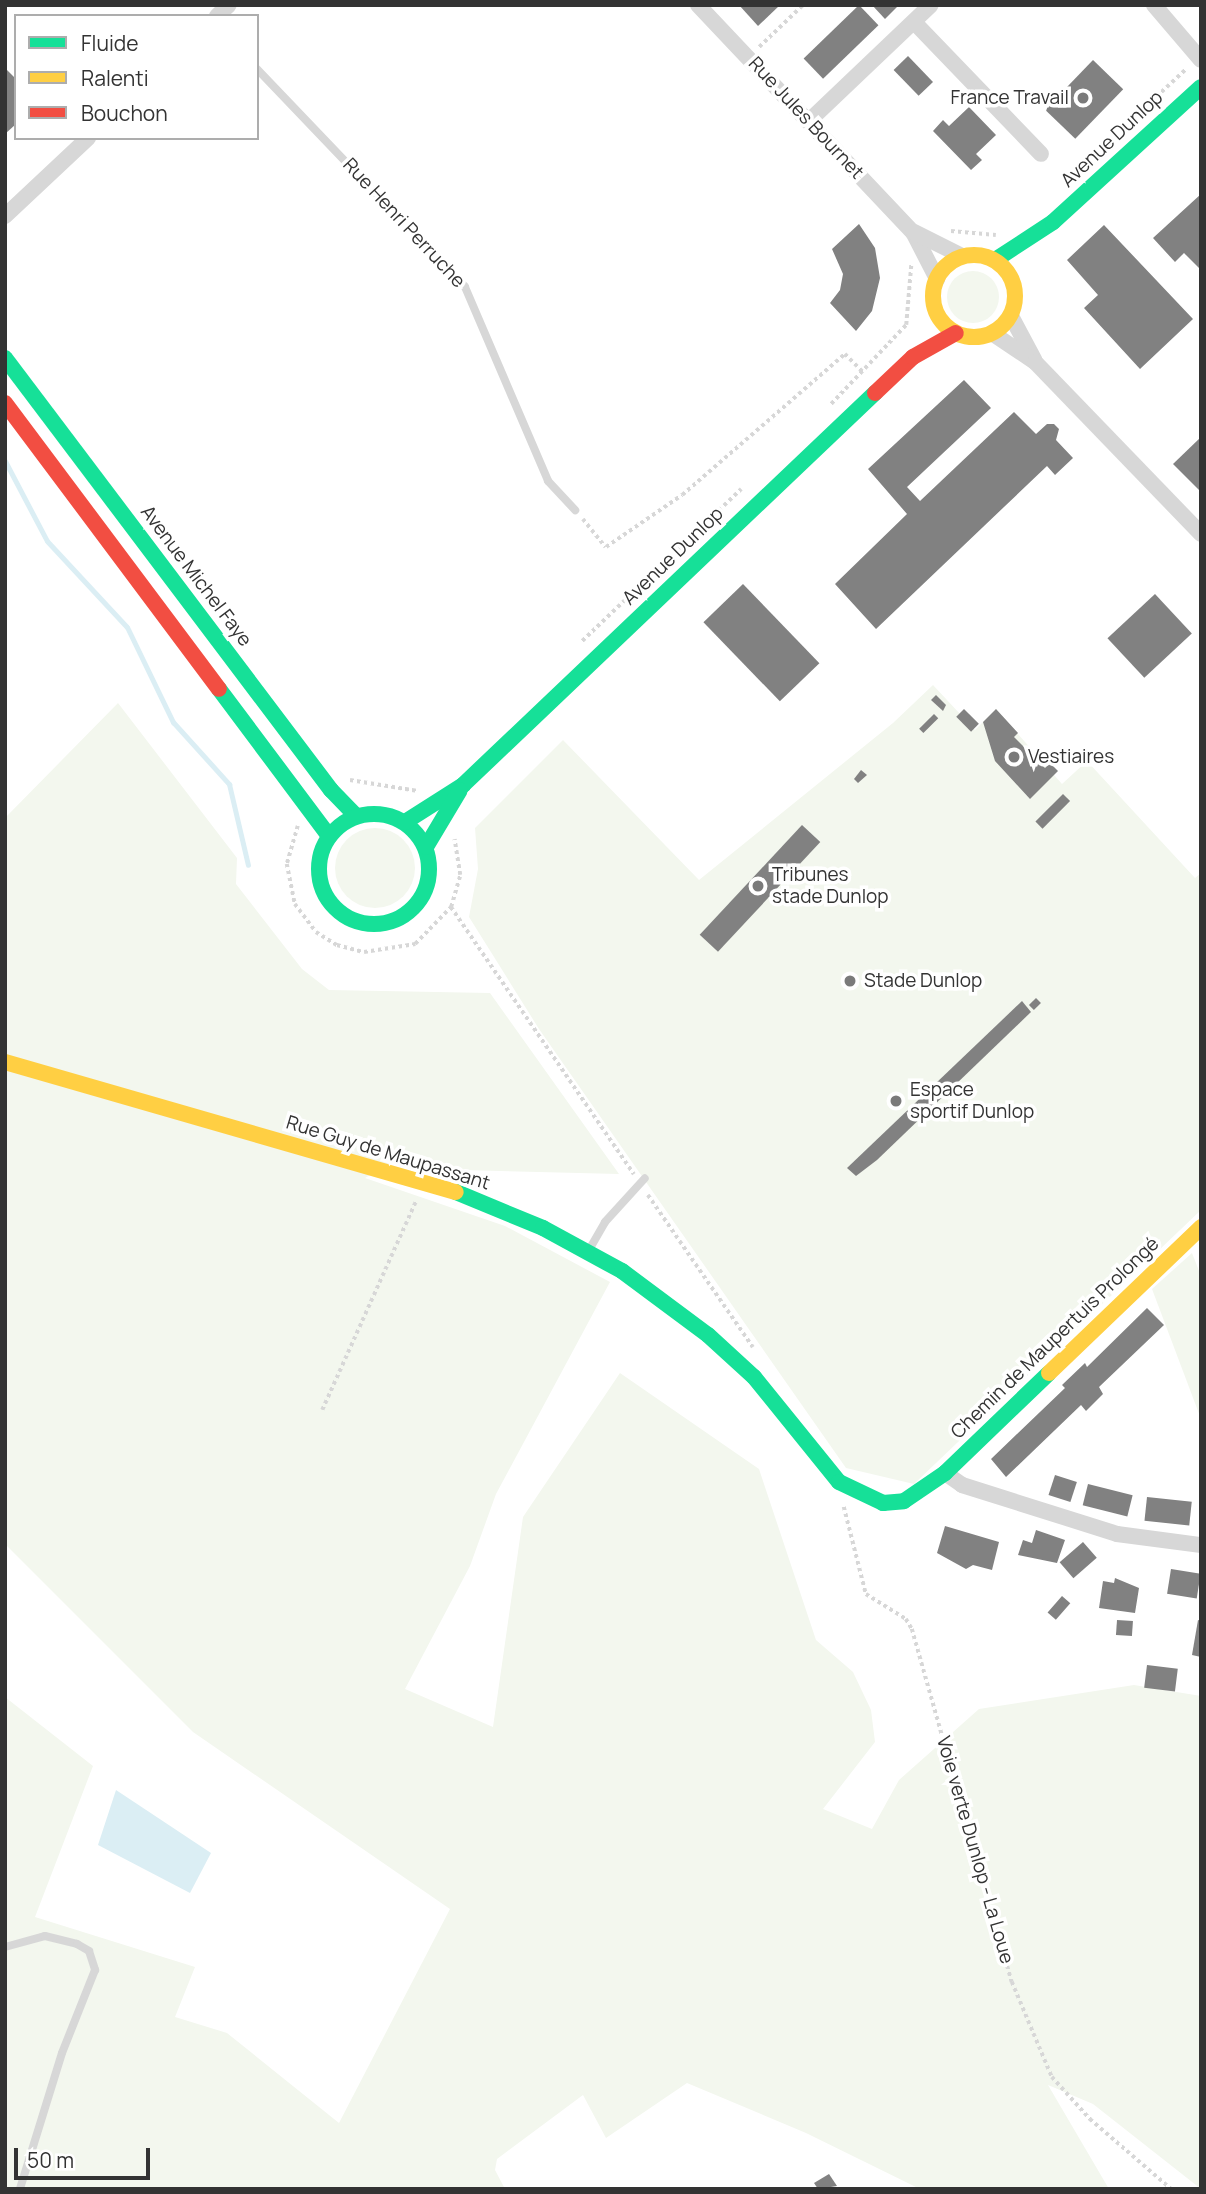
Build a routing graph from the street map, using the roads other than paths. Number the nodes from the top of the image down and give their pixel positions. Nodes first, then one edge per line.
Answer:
1 (698, 5) edge
2 (931, 5) edge
3 (1154, 5) edge
4 (914, 22) junction
5 (1200, 60) edge
6 (259, 71) edge
7 (1201, 87) edge
8 (809, 121) junction
9 (86, 140) edge
10 (1041, 154) dead end
11 (5, 216) edge
12 (1053, 222) junction
13 (930, 247) junction
14 (962, 256) junction
15 (995, 260) junction
16 (937, 279) junction
17 (1013, 279) junction
18 (935, 309) junction
19 (1011, 316) junction
20 (956, 333) junction
21 (992, 333) junction
22 (913, 357) junction
23 (5, 358) edge
24 (1035, 362) junction
25 (5, 403) edge
26 (575, 510) road end
27 (1201, 534) edge
28 (463, 785) junction
29 (356, 816) junction
30 (405, 822) junction
31 (329, 836) junction
32 (426, 847) junction
33 (5, 1062) edge
34 (645, 1178) dead end
35 (1198, 1235) edge
36 (588, 1252) junction
37 (945, 1473) junction
38 (1201, 1545) edge
39 (5, 1947) edge
40 (20, 2189) edge

1 - 8 street, Rue Jules Bournet
2 - 4 street
3 - 5 street
4 - 8 street
4 - 10 street
6 - 26 lane, Rue Henri Perruche
7 - 12 street, Avenue Dunlop
8 - 13 street, Rue Jules Bournet
9 - 11 street
12 - 15 street, Avenue Dunlop
12 - 17 street, Avenue Dunlop
13 - 14 street, Rue Jules Bournet
13 - 16 street
14 - 15 street
14 - 16 street
15 - 17 street
16 - 18 street
17 - 19 street
18 - 20 street
18 - 22 street, Avenue Dunlop
19 - 21 street
19 - 24 street
20 - 21 street
20 - 22 street, Avenue Dunlop
21 - 24 street
22 - 28 street, Avenue Dunlop
23 - 29 street, Avenue Michel Faye
24 - 27 street
25 - 31 street
28 - 30 street, Avenue Dunlop
28 - 32 street, Avenue Dunlop
29 - 30 street
29 - 31 street
30 - 32 street
31 - 32 street
33 - 36 street, Rue Guy de Maupassant
34 - 36 lane
35 - 37 street, Chemin de Maupertuis Prolongé
36 - 37 street, Rue Guy de Maupassant
37 - 38 street
39 - 40 lane

